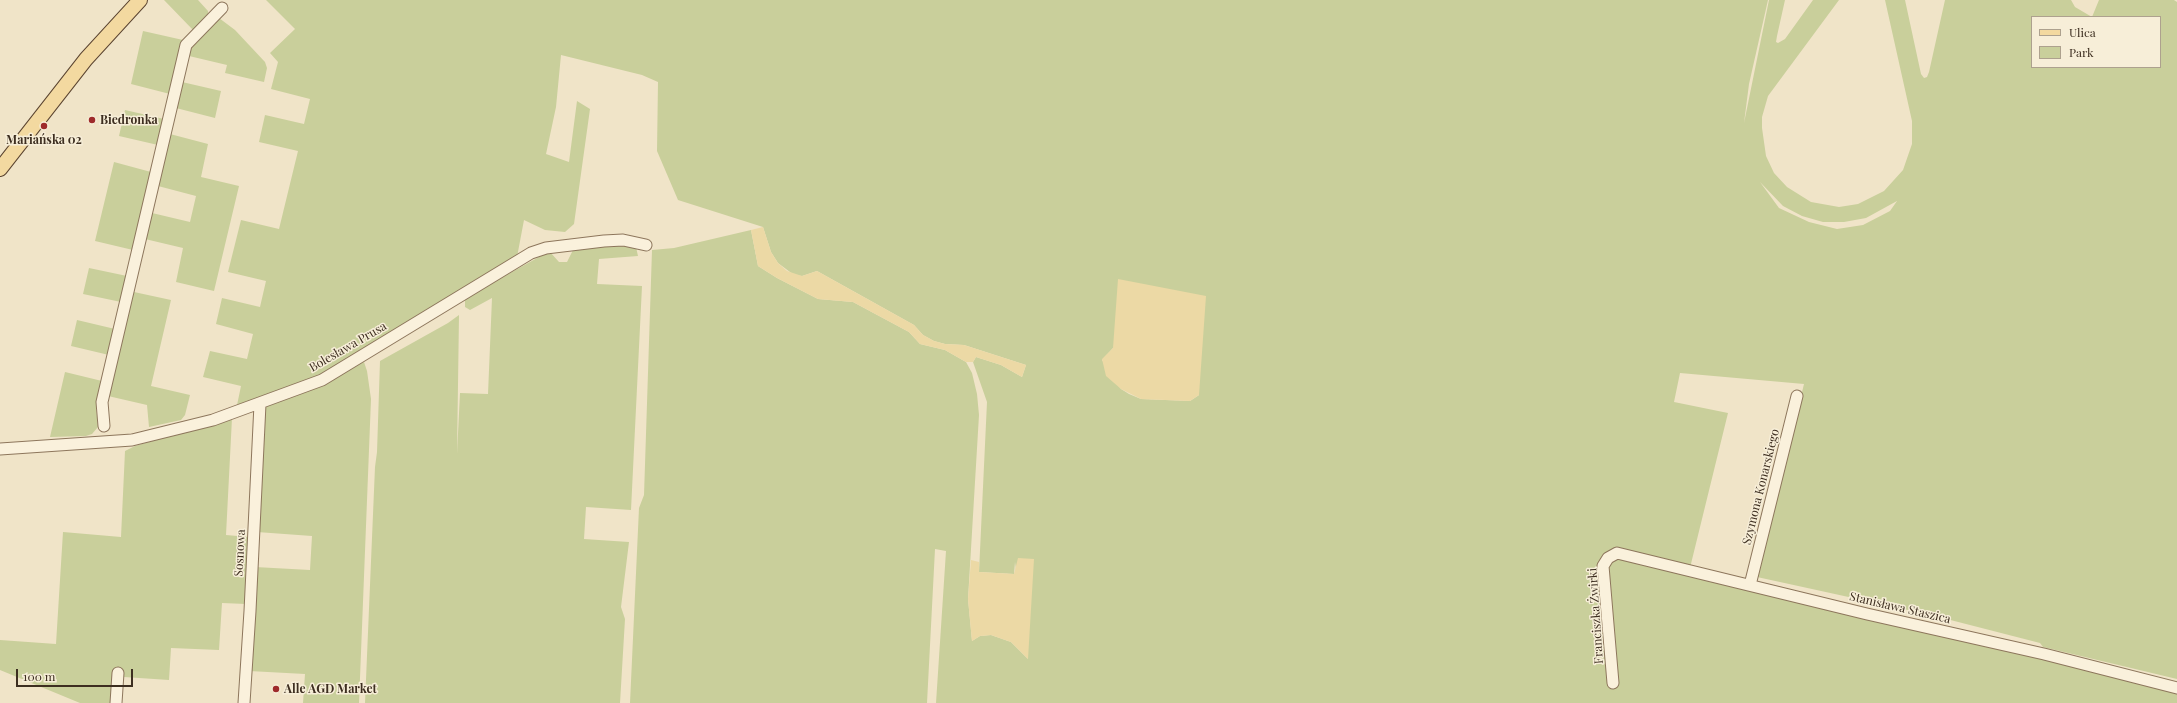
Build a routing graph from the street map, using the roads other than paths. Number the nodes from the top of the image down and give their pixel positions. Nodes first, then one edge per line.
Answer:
1 (140, 0) edge
2 (222, 8) dead end
3 (0, 168) edge
4 (646, 245) dead end
5 (1797, 396) dead end
6 (260, 404) junction
7 (104, 426) dead end
8 (0, 449) edge
9 (1617, 553) joint
10 (1750, 585) junction
11 (118, 673) dead end
12 (1613, 683) dead end
13 (2177, 688) edge
14 (116, 703) edge
15 (244, 703) edge

1 - 3 main road
2 - 7 street
4 - 6 street, Bolesława Prusa
5 - 10 street, Szymona Konarskiego
6 - 8 street, Bolesława Prusa
6 - 15 street, Sosnowa
9 - 10 street, Stanisława Staszica
9 - 12 street, Franciszka Żwirki
10 - 13 street, Stanisława Staszica
11 - 14 street

